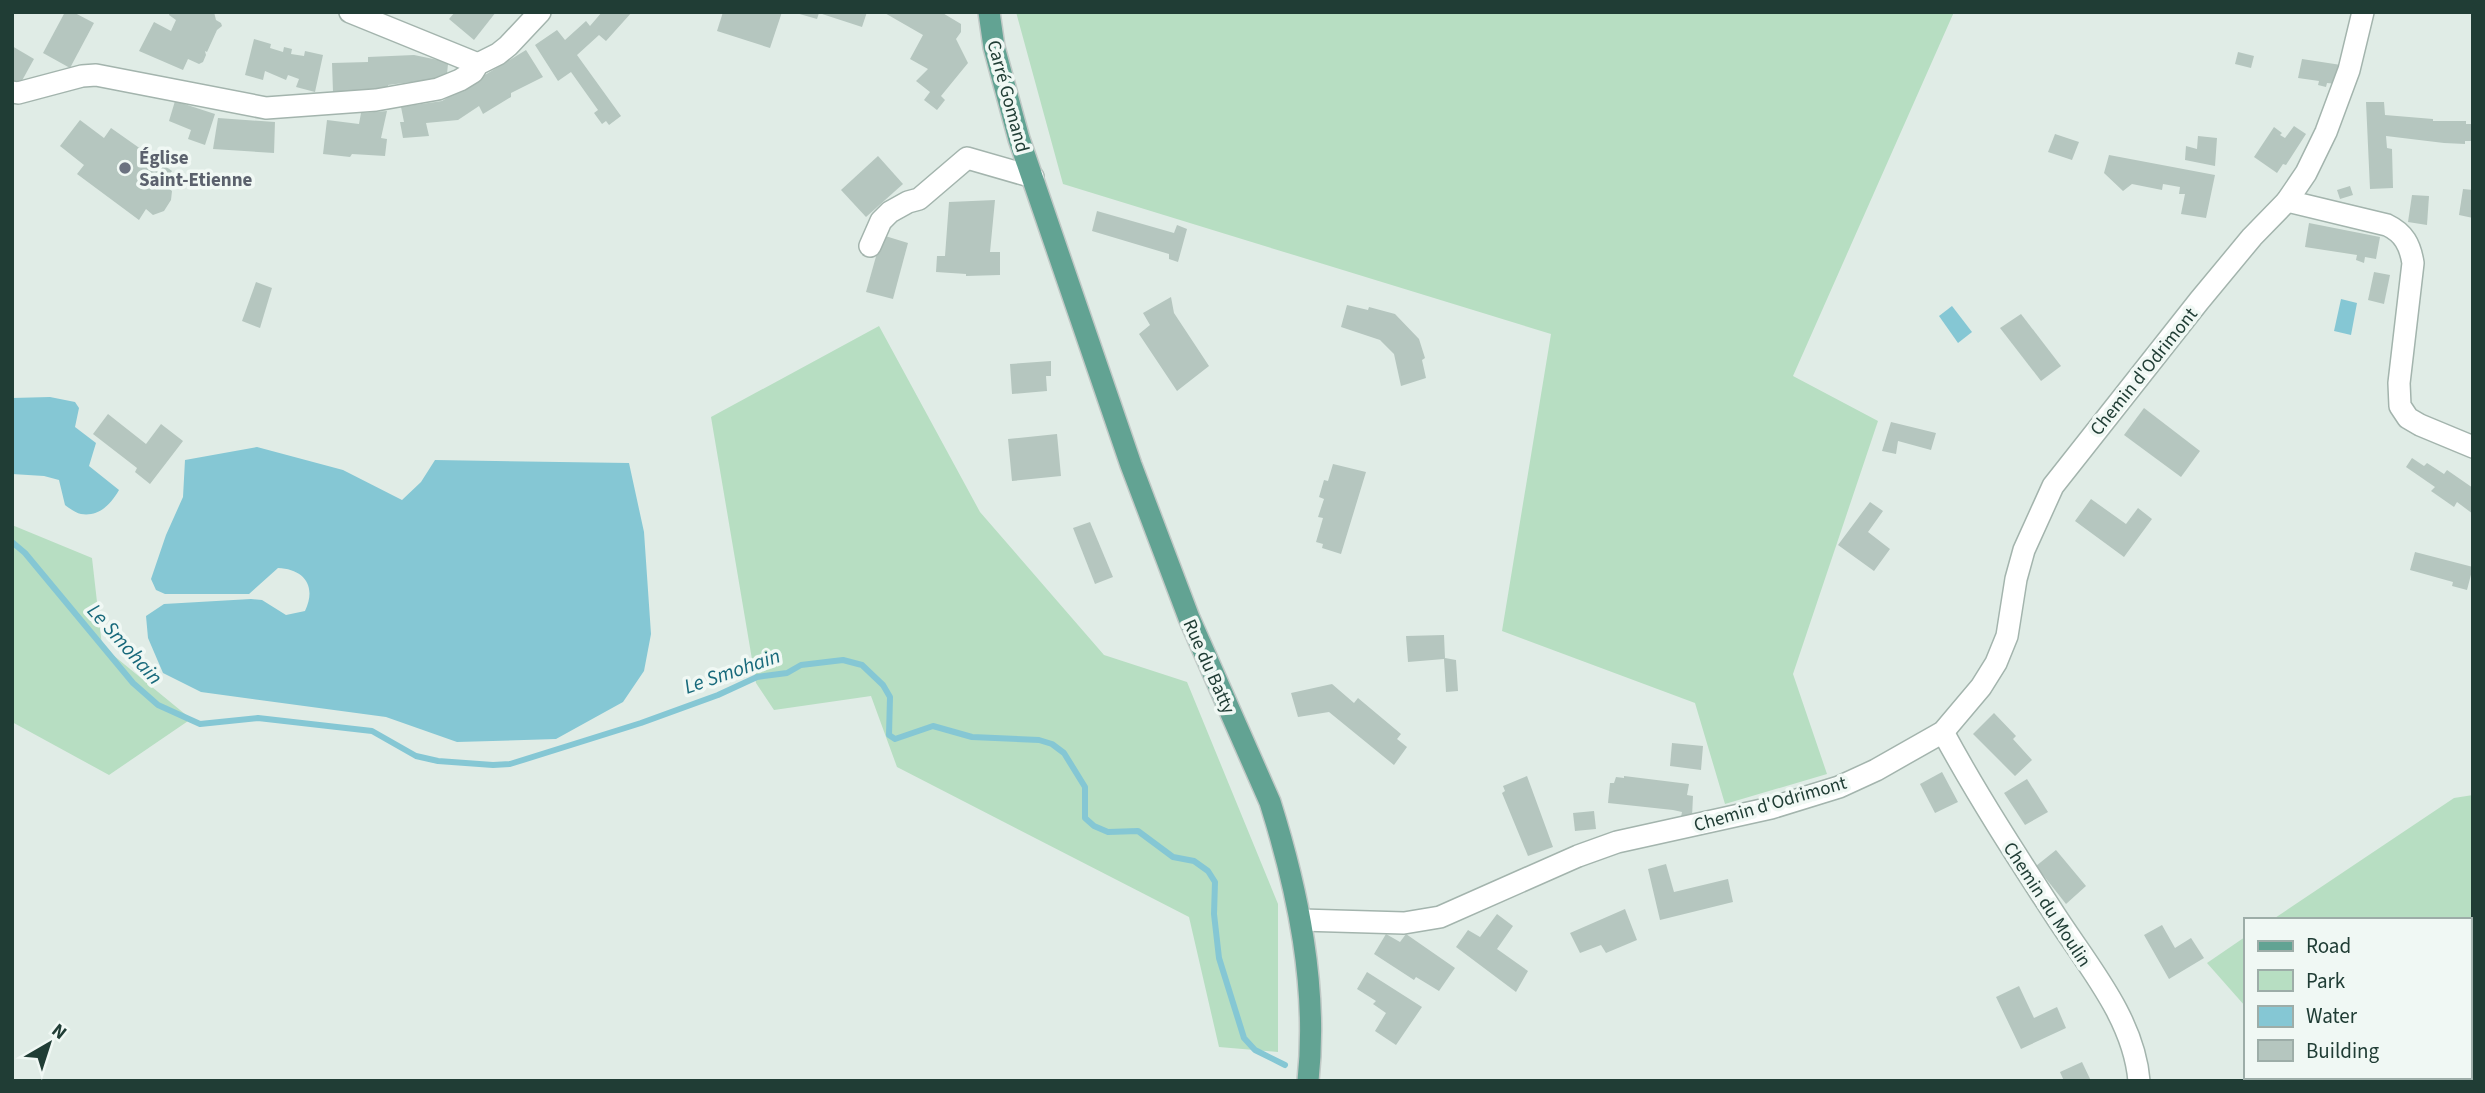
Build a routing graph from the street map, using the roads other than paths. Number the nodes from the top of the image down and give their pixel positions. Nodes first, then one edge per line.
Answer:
1 (350, 12) edge
2 (540, 12) edge
3 (2363, 12) edge
4 (988, 13) edge
5 (478, 64) junction
6 (12, 92) edge
7 (1033, 177) junction
8 (2287, 201) junction
9 (870, 246) dead end
10 (1061, 261) joint
11 (2473, 447) edge
12 (1942, 732) junction
13 (1301, 920) junction
14 (1308, 1081) edge
15 (2139, 1081) edge

1 - 5 street
2 - 5 street
3 - 8 street, Chemin d'Odrimont
4 - 7 main road, Carré Gomand
5 - 6 street
7 - 9 street, Carré Gomand
7 - 10 main road, Carré Gomand
8 - 11 street
8 - 12 street, Chemin d'Odrimont
10 - 13 main road, Rue du Batty
12 - 13 street, Chemin d'Odrimont
12 - 15 street, Chemin du Moulin
13 - 14 main road, Rue du Batty

